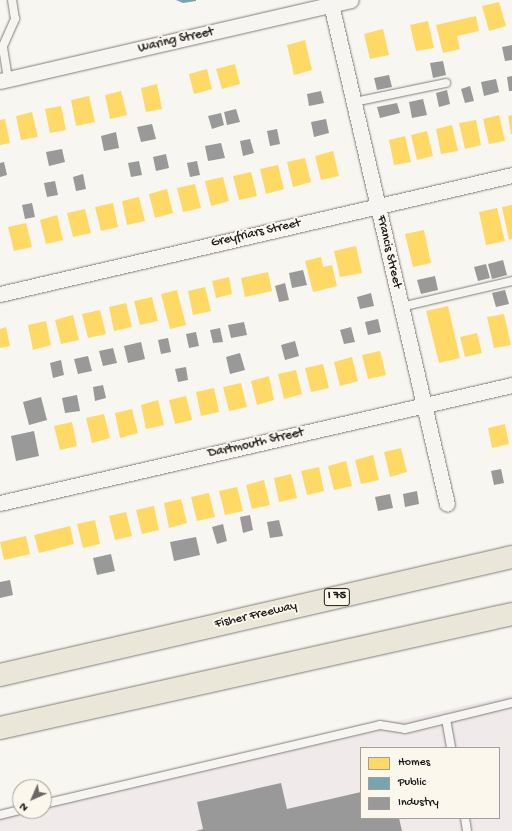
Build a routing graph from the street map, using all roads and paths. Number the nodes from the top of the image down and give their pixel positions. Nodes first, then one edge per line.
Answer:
1 (12, 0) edge
2 (351, 0) edge
3 (331, 2) edge
4 (2, 50) edge
5 (4, 80) edge
6 (446, 83) dead end
7 (354, 102) junction
8 (512, 175) edge
9 (378, 206) junction
10 (512, 281) edge
11 (0, 294) edge
12 (401, 307) junction
13 (512, 385) edge
14 (424, 406) junction
15 (0, 503) edge
16 (447, 504) dead end
17 (512, 557) edge
18 (512, 614) edge
19 (0, 675) edge
20 (512, 703) edge
21 (446, 719) junction
22 (0, 728) edge
23 (451, 747) edge
24 (52, 802) edge
25 (12, 812) edge
26 (0, 815) edge
27 (464, 819) edge
28 (467, 831) edge

1 - 4 lane
2 - 3 street, Waring Street
3 - 5 street, Waring Street
3 - 7 street, Francis Street
4 - 5 lane
6 - 7 lane
7 - 9 street, Francis Street
8 - 9 street, Greyfriars Street
9 - 11 street, Greyfriars Street
9 - 12 street, Francis Street
10 - 12 lane
12 - 14 street, Francis Street
13 - 14 street, Dartmouth Street
14 - 15 street, Dartmouth Street
14 - 16 street, Francis Street
17 - 19 highway, Fisher Freeway / I 75
18 - 22 highway
20 - 21 lane
21 - 23 lane
21 - 24 lane
25 - 26 lane
27 - 28 lane

